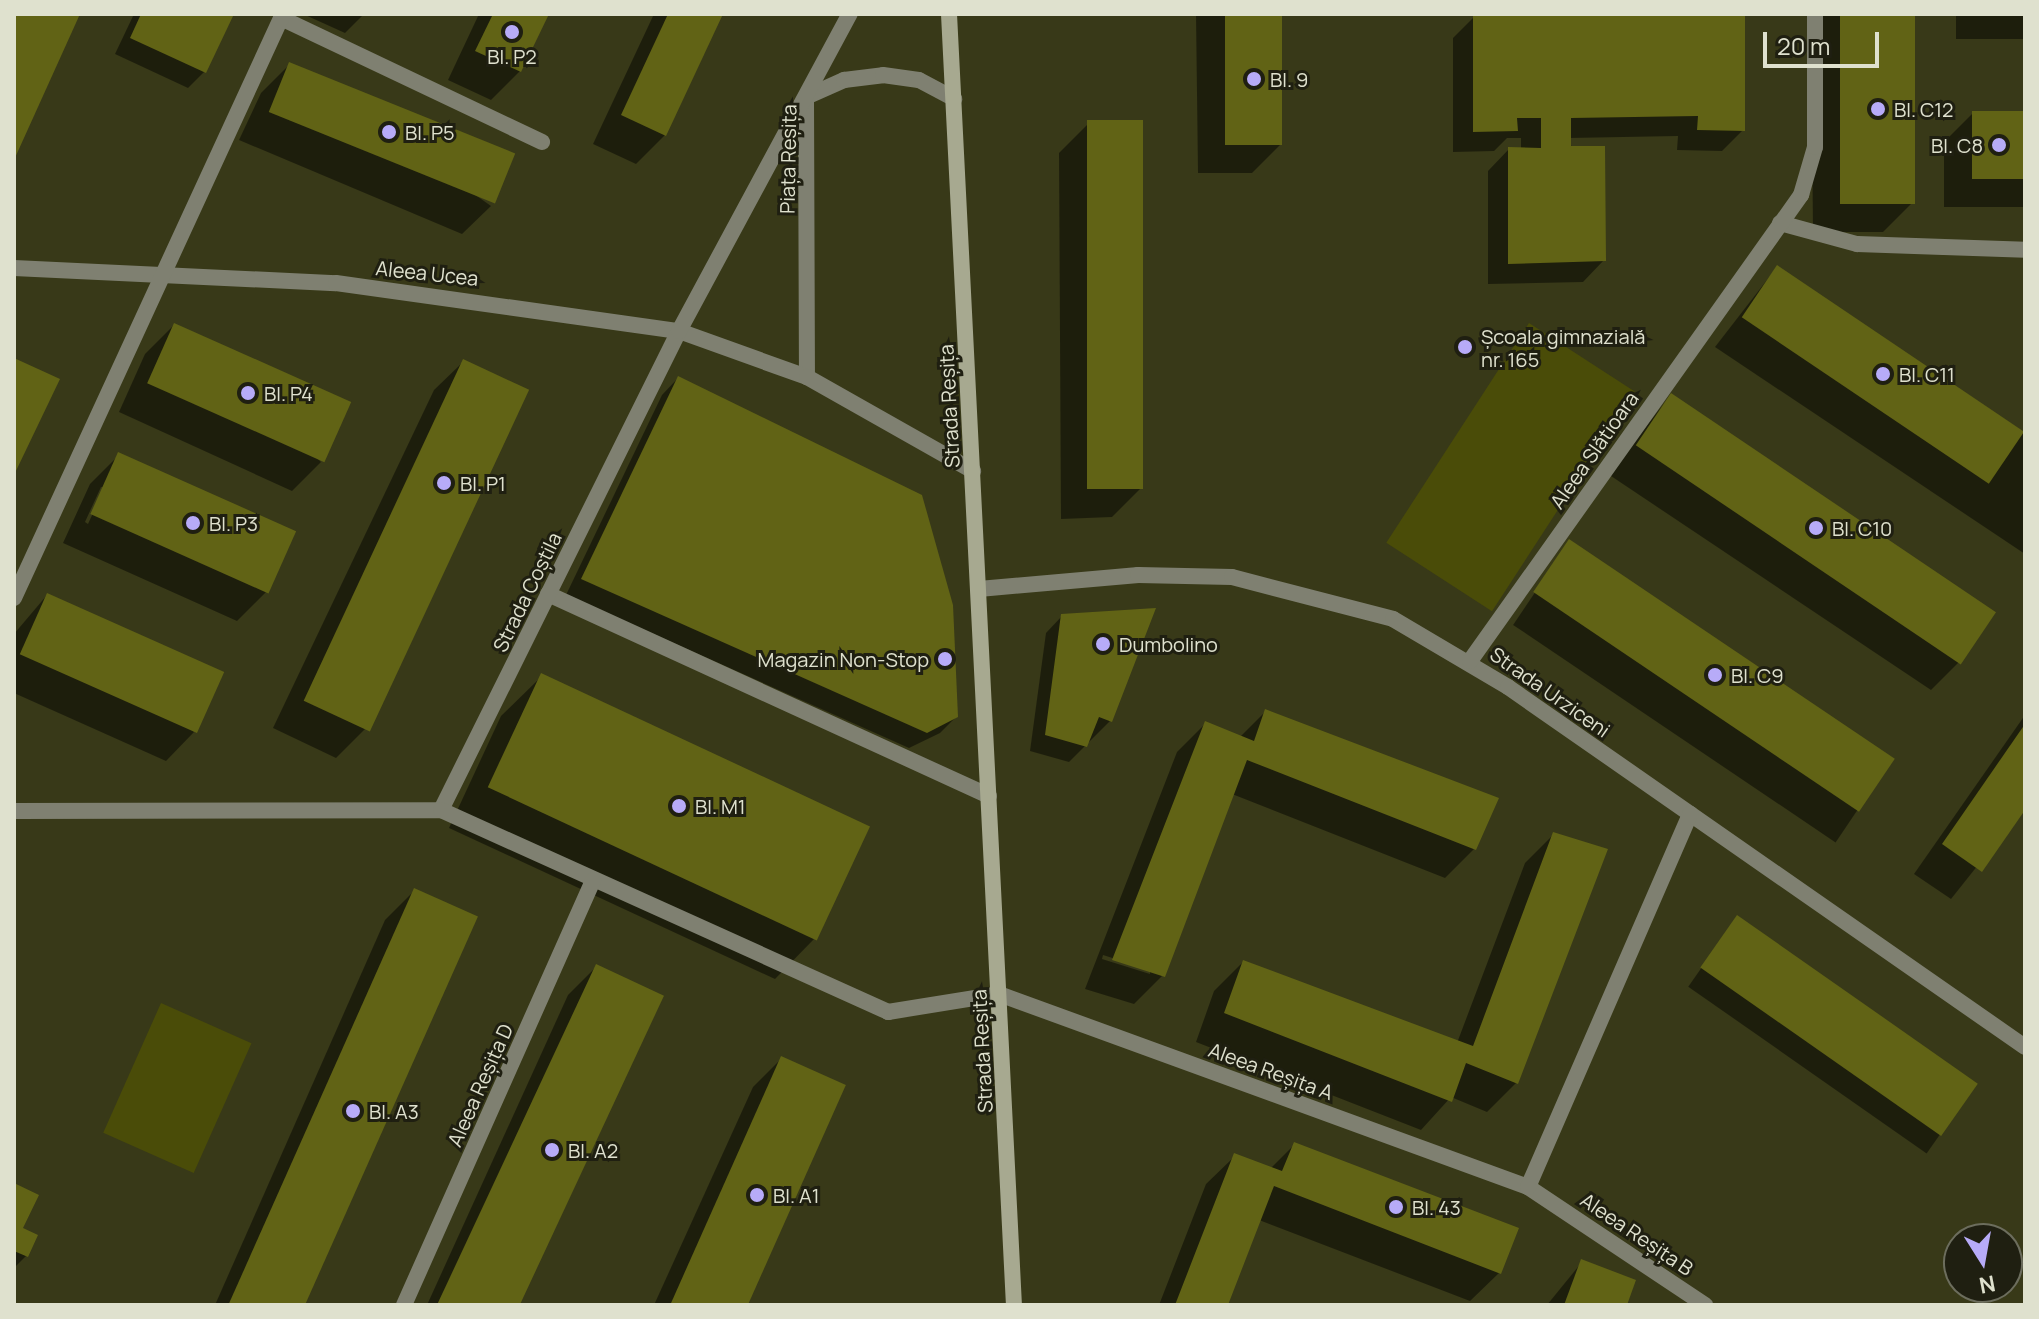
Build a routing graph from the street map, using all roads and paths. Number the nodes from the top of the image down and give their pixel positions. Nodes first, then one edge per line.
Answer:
1 (850, 14) edge
2 (949, 14) edge
3 (1815, 14) edge
4 (282, 16) edge
5 (806, 97) junction
6 (954, 99) junction
7 (542, 142) dead end
8 (1780, 223) junction
9 (2025, 250) edge
10 (14, 268) edge
11 (168, 270) junction
12 (679, 331) junction
13 (807, 377) junction
14 (973, 471) junction
15 (979, 589) junction
16 (548, 594) junction
17 (14, 598) edge
18 (1470, 661) junction
19 (989, 796) junction
20 (441, 810) junction
21 (14, 811) edge
22 (1690, 814) junction
23 (593, 880) junction
24 (999, 994) junction
25 (2025, 1047) edge
26 (1528, 1187) junction
27 (1546, 1197) joint
28 (404, 1305) edge
29 (1014, 1305) edge
30 (1705, 1305) edge

1 - 5 street, Strada Coștila
2 - 6 street, Strada Reșița
3 - 8 street, Aleea Slătioara
4 - 7 street
4 - 11 street
5 - 6 street, Piața Reșița
5 - 12 street, Strada Coștila
5 - 13 street, Piața Reșița
6 - 14 street, Strada Reșița
8 - 9 street
8 - 18 street, Aleea Slătioara
10 - 11 street, Aleea Ucea
11 - 12 street, Aleea Ucea
11 - 17 street
12 - 13 street
12 - 16 street, Strada Coștila
13 - 14 street
14 - 15 street, Strada Reșița
15 - 18 street, Strada Urziceni
15 - 19 street, Strada Reșița
16 - 19 street
16 - 20 street, Strada Coștila
18 - 22 street, Strada Urziceni
19 - 24 street, Strada Reșița
20 - 21 street
20 - 23 street
22 - 25 street, Strada Urziceni
22 - 26 street
23 - 24 street
23 - 28 street, Aleea Reșița D
24 - 26 street, Aleea Reșița A
24 - 29 street, Strada Reșița
26 - 27 street, Aleea Reșița A
27 - 30 street, Aleea Reșița B

